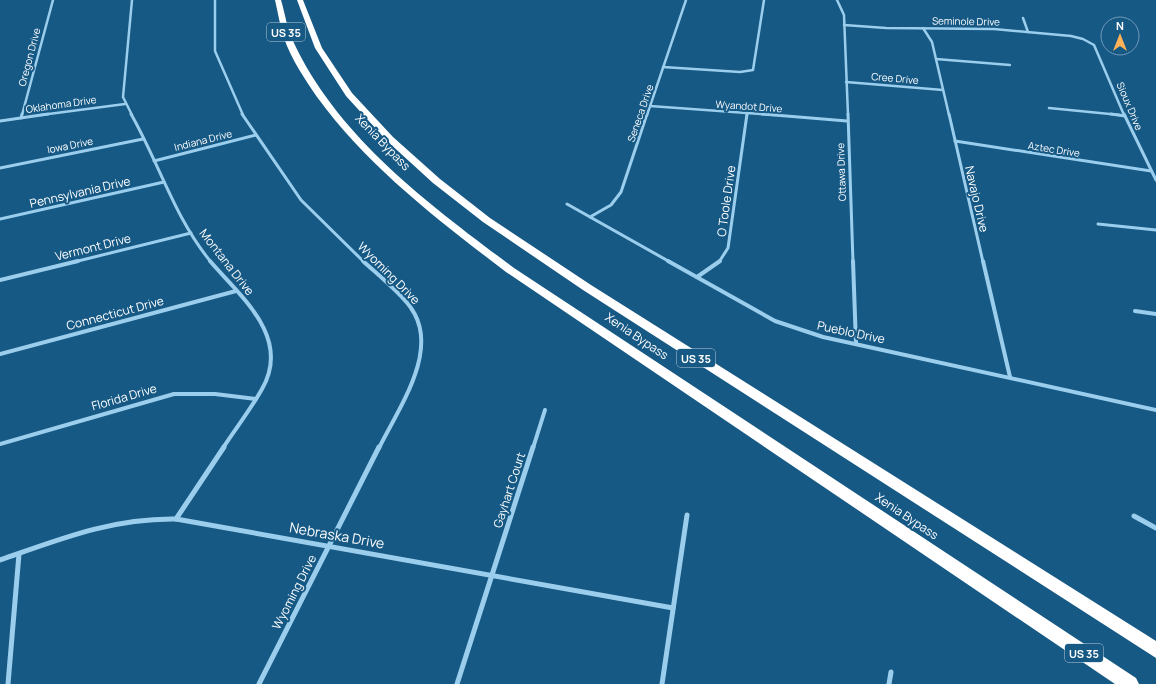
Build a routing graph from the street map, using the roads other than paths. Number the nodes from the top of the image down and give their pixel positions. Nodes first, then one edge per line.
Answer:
1 (53, 0) edge
2 (132, 0) edge
3 (215, 0) edge
4 (278, 0) edge
5 (300, 0) edge
6 (686, 0) edge
7 (764, 0) edge
8 (837, 0) edge
9 (1023, 18) dead end
10 (844, 25) junction
11 (922, 28) junction
12 (1028, 32) junction
13 (1087, 40) joint
14 (936, 59) junction
15 (1010, 65) dead end
16 (663, 67) junction
17 (846, 82) junction
18 (943, 90) junction
19 (125, 104) junction
20 (650, 106) junction
21 (1049, 108) dead end
22 (747, 114) junction
23 (1125, 116) junction
24 (21, 118) junction
25 (0, 121) edge
26 (847, 121) junction
27 (256, 135) junction
28 (143, 139) junction
29 (955, 141) junction
30 (154, 161) junction
31 (0, 168) edge
32 (1152, 171) junction
33 (1156, 180) edge
34 (164, 182) junction
35 (567, 204) dead end
36 (590, 217) junction
37 (0, 219) edge
38 (1098, 224) dead end
39 (1156, 230) edge
40 (191, 234) junction
41 (697, 277) junction
42 (0, 280) edge
43 (236, 291) junction
44 (1134, 311) dead end
45 (1156, 314) edge
46 (856, 344) junction
47 (0, 354) edge
48 (1010, 377) junction
49 (256, 399) junction
50 (545, 410) dead end
51 (1156, 410) edge
52 (0, 444) edge
53 (881, 475) junction
54 (687, 515) dead end
55 (1134, 516) dead end
56 (176, 519) junction
57 (1156, 528) edge
58 (329, 546) junction
59 (19, 554) junction
60 (0, 560) edge
61 (491, 576) junction
62 (673, 608) junction
63 (1037, 622) junction
64 (1156, 641) edge
65 (1156, 650) edge
66 (891, 672) dead end
67 (8, 684) edge
68 (259, 684) edge
69 (457, 684) edge
70 (662, 684) edge
71 (889, 684) edge
72 (1117, 684) edge
73 (1130, 684) edge

1 - 24 street, Oregon Drive
2 - 19 street, Montana Drive
3 - 27 street, Wyoming Drive
4 - 63 highway, Xenia Bypass / US 35
5 - 53 highway, Xenia Bypass / US 35
6 - 16 street, Seneca Drive
7 - 16 street
8 - 10 street, Ottawa Drive
9 - 12 street
10 - 11 street, Seminole Drive
10 - 17 street, Ottawa Drive
11 - 12 street, Seminole Drive
11 - 14 street, Navajo Drive
12 - 13 street, Seminole Drive
13 - 23 street, Sioux Drive
14 - 15 street
14 - 18 street, Navajo Drive
16 - 20 street, Seneca Drive
17 - 18 street, Cree Drive
17 - 26 street, Ottawa Drive
18 - 29 street, Navajo Drive
19 - 24 street, Oklahoma Drive
19 - 28 street, Montana Drive
20 - 22 street, Wyandot Drive
20 - 36 street, Seneca Drive
21 - 23 street
22 - 26 street, Wyandot Drive
22 - 41 street, O Toole Drive
23 - 32 street, Sioux Drive
24 - 25 street, Oklahoma Drive
26 - 46 street, Ottawa Drive
27 - 30 street, Indiana Drive
27 - 58 street, Wyoming Drive
28 - 30 street, Montana Drive
28 - 31 street, Iowa Drive
29 - 32 street, Aztec Drive
29 - 48 street, Navajo Drive
30 - 34 street, Montana Drive
32 - 33 street, Sioux Drive
34 - 37 street, Pennsylvania Drive
34 - 40 street, Montana Drive
35 - 36 street, Pueblo Drive
36 - 41 street, Pueblo Drive
38 - 39 street
40 - 42 street, Vermont Drive
40 - 43 street, Montana Drive
41 - 46 street, Pueblo Drive
43 - 47 street, Connecticut Drive
43 - 49 street, Montana Drive
44 - 45 street
46 - 48 street, Pueblo Drive
48 - 51 street, Pueblo Drive
49 - 52 street, Florida Drive
49 - 56 street, Montana Drive
50 - 61 street, Gayhart Court
53 - 64 highway
53 - 65 highway, Xenia Bypass / US 35
54 - 62 street
55 - 57 street
56 - 58 street, Nebraska Drive
56 - 59 street, Nebraska Drive
58 - 61 street, Nebraska Drive
58 - 68 street, Wyoming Drive
59 - 60 street, Nebraska Drive
59 - 67 street
61 - 62 street, Nebraska Drive
61 - 69 street, Gayhart Court
62 - 70 street
63 - 72 highway
63 - 73 highway, Xenia Bypass / US 35
66 - 71 street

